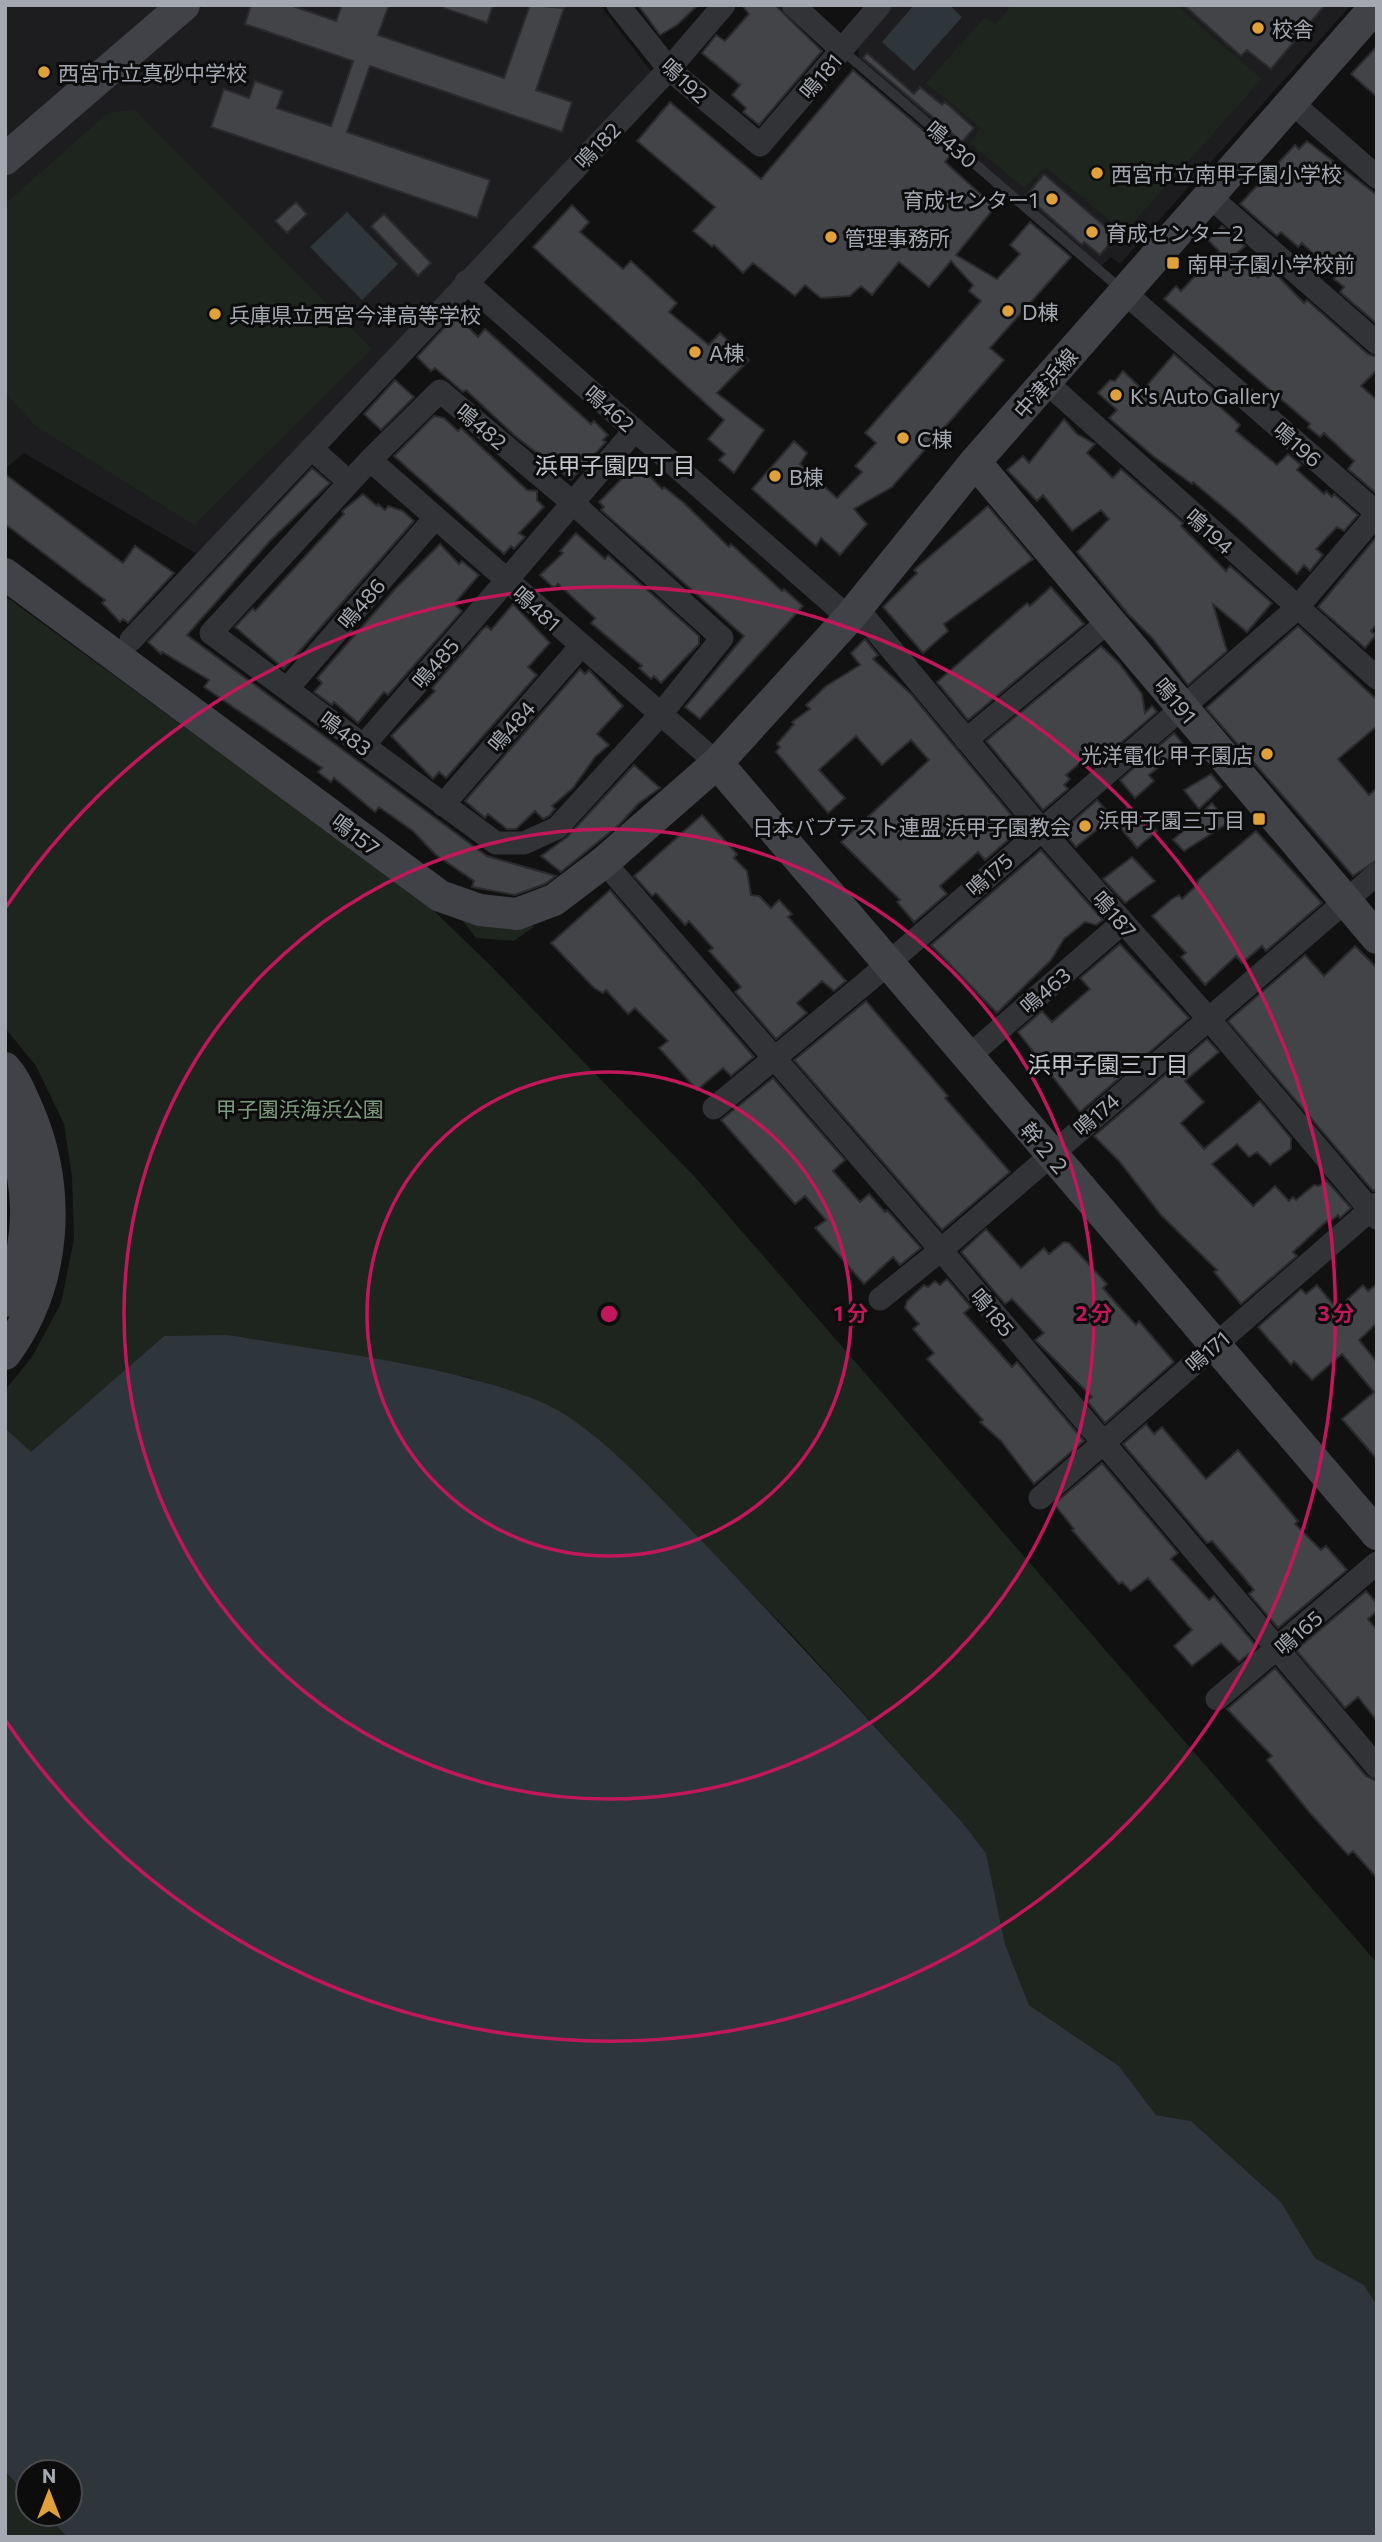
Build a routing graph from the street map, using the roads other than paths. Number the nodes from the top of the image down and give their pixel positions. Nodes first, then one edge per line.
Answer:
1 (184, 5) edge
2 (618, 5) edge
3 (724, 5) edge
4 (793, 5) edge
5 (880, 5) edge
6 (1369, 8) edge
7 (842, 50) junction
8 (669, 69) junction
9 (1291, 102) junction
10 (761, 145) joint
11 (5, 159) edge
12 (1377, 177) edge
13 (1208, 195) junction
14 (466, 282) junction
15 (1125, 293) junction
16 (1377, 343) edge
17 (1046, 382) junction
18 (635, 430) junction
19 (312, 449) junction
20 (370, 460) junction
21 (975, 462) junction
22 (349, 482) junction
23 (575, 504) junction
24 (1377, 513) edge
25 (435, 518) junction
26 (5, 574) edge
27 (507, 580) junction
28 (1296, 609) junction
29 (853, 613) junction
30 (1109, 621) junction
31 (131, 640) dead end
32 (580, 647) junction
33 (1375, 672) edge
34 (287, 689) junction
35 (1183, 709) junction
36 (660, 715) junction
37 (966, 740) junction
38 (363, 746) junction
39 (717, 763) junction
40 (443, 805) junction
41 (1041, 829) junction
42 (604, 862) junction
43 (1377, 874) edge
44 (1345, 901) junction
45 (1122, 923) junction
46 (1377, 938) edge
47 (887, 962) junction
48 (1208, 1018) junction
49 (968, 1057) junction
50 (776, 1058) junction
51 (5, 1068) edge
52 (714, 1108) dead end
53 (5, 1117) edge
54 (1049, 1154) junction
55 (1374, 1211) edge
56 (941, 1250) junction
57 (880, 1299) dead end
58 (5, 1301) edge
59 (1214, 1345) junction
60 (5, 1354) edge
61 (1101, 1443) junction
62 (1040, 1498) dead end
63 (1377, 1534) edge
64 (1377, 1563) edge
65 (1277, 1650) junction
66 (1217, 1699) dead end
67 (1377, 1767) edge

1 - 11 street
2 - 8 street, 鳴192
3 - 8 street, 鳴182
4 - 7 street
5 - 7 street, 鳴181
6 - 9 street, 中津浜線
7 - 10 street, 鳴181
7 - 15 lane, 鳴430
8 - 10 street, 鳴192
8 - 14 street, 鳴182
9 - 12 street
9 - 13 street, 中津浜線
13 - 15 street, 中津浜線
13 - 16 street
14 - 18 street, 鳴462
14 - 19 street, 鳴182
15 - 17 street, 中津浜線
15 - 24 street, 鳴196
17 - 21 street, 中津浜線
17 - 28 street, 鳴194
18 - 23 street, 鳴481
18 - 29 street, 鳴462
19 - 22 street
19 - 31 street, 鳴182
20 - 22 street, 鳴483
20 - 23 street, 鳴482
20 - 25 street
21 - 29 street, 中津浜線
21 - 30 street, 鳴191
22 - 34 street, 鳴483
23 - 27 street, 鳴481
23 - 36 street, 鳴482
24 - 28 street, 鳴175
25 - 27 street
25 - 34 street, 鳴486
26 - 42 street, 鳴157
27 - 32 street, 鳴481
27 - 38 street, 鳴485
28 - 33 street, 鳴194
28 - 35 street, 鳴175
29 - 37 street, 鳴187
29 - 39 street, 中津浜線
30 - 35 street, 鳴191
30 - 37 street
32 - 36 street, 鳴481
32 - 40 street, 鳴484
34 - 38 street, 鳴483
35 - 41 street, 鳴175
35 - 44 street, 鳴191
36 - 39 street, 鳴481
36 - 40 street, 鳴483
37 - 41 street, 鳴187
38 - 40 street, 鳴483
39 - 42 street, 鳴157
39 - 47 street, 幹２２
41 - 45 street, 鳴187
41 - 47 street, 鳴175
42 - 50 street, 鳴185
43 - 44 street, 鳴174
44 - 46 street, 鳴191
44 - 48 street, 鳴174
45 - 48 street, 鳴187
45 - 49 street, 鳴463
47 - 49 street, 幹２２
47 - 50 street, 鳴175
48 - 54 street, 鳴174
48 - 55 street, 鳴187
49 - 54 street, 幹２２
50 - 52 street, 鳴175
50 - 56 street, 鳴185
51 - 60 street
53 - 58 street
54 - 56 street, 鳴174
54 - 59 street, 幹２２
55 - 59 street, 鳴171
56 - 57 street, 鳴174
56 - 61 street, 鳴185
59 - 61 street, 鳴171
59 - 63 street, 幹２２
61 - 62 street, 鳴171
61 - 65 street, 鳴185
64 - 65 street, 鳴165
65 - 66 street, 鳴165
65 - 67 street, 鳴185

